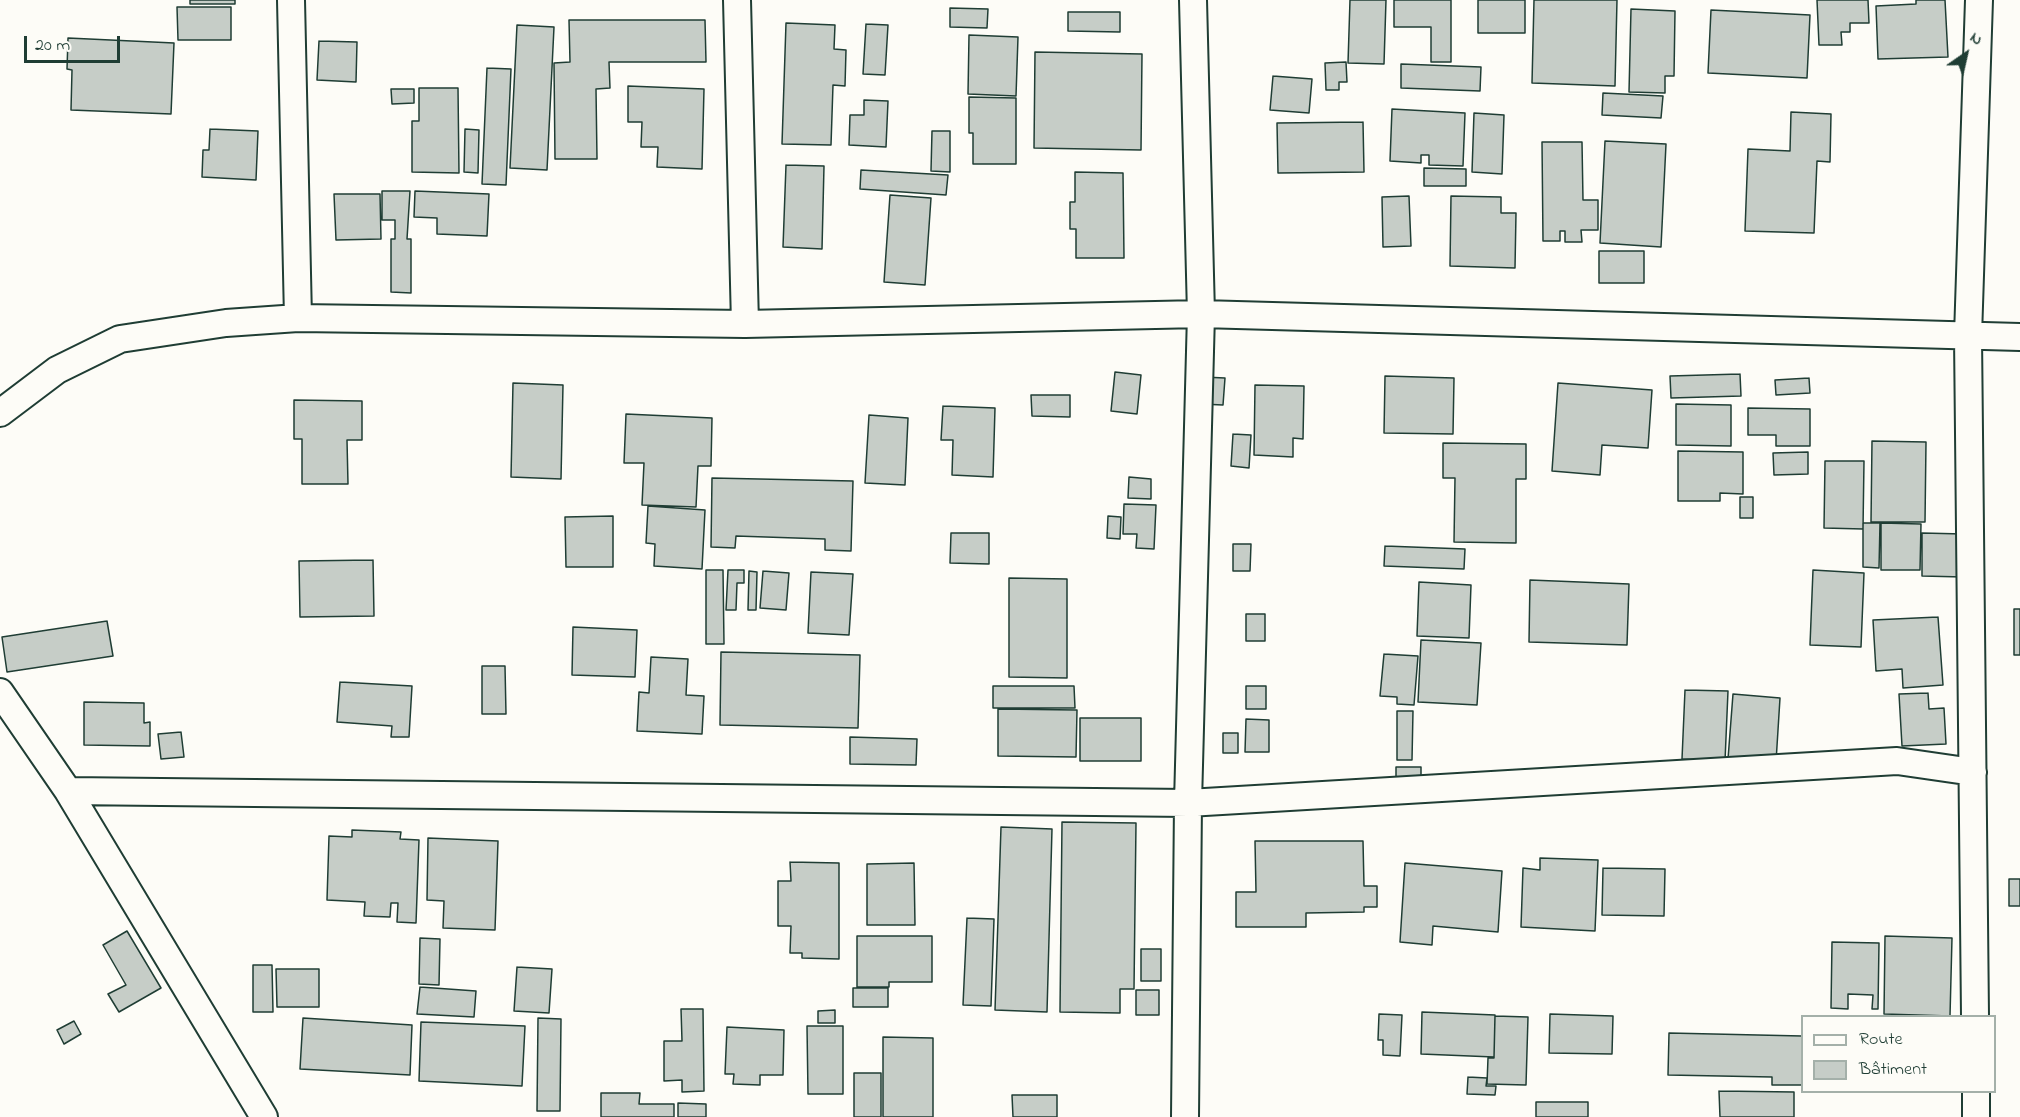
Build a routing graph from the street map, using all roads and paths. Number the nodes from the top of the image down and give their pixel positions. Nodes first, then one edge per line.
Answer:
1 (291, 0) edge
2 (737, 0) edge
3 (1193, 0) edge
4 (1979, 0) edge
5 (1201, 314) junction
6 (298, 318) junction
7 (746, 324) junction
8 (1968, 336) junction
9 (2020, 337) edge
10 (0, 413) edge
11 (0, 692) edge
12 (1973, 772) junction
13 (68, 791) junction
14 (1188, 803) junction
15 (1975, 1015) edge
16 (1976, 1093) edge
17 (264, 1117) edge
18 (1185, 1117) edge
19 (1976, 1117) edge

1 - 6 street
2 - 7 street
3 - 5 street
4 - 8 street
5 - 7 street
5 - 8 street
5 - 14 street
6 - 7 street
6 - 10 street
8 - 9 street
8 - 12 street
11 - 13 street
12 - 14 street
12 - 15 street
13 - 14 street
13 - 17 street
14 - 18 street
16 - 19 street

